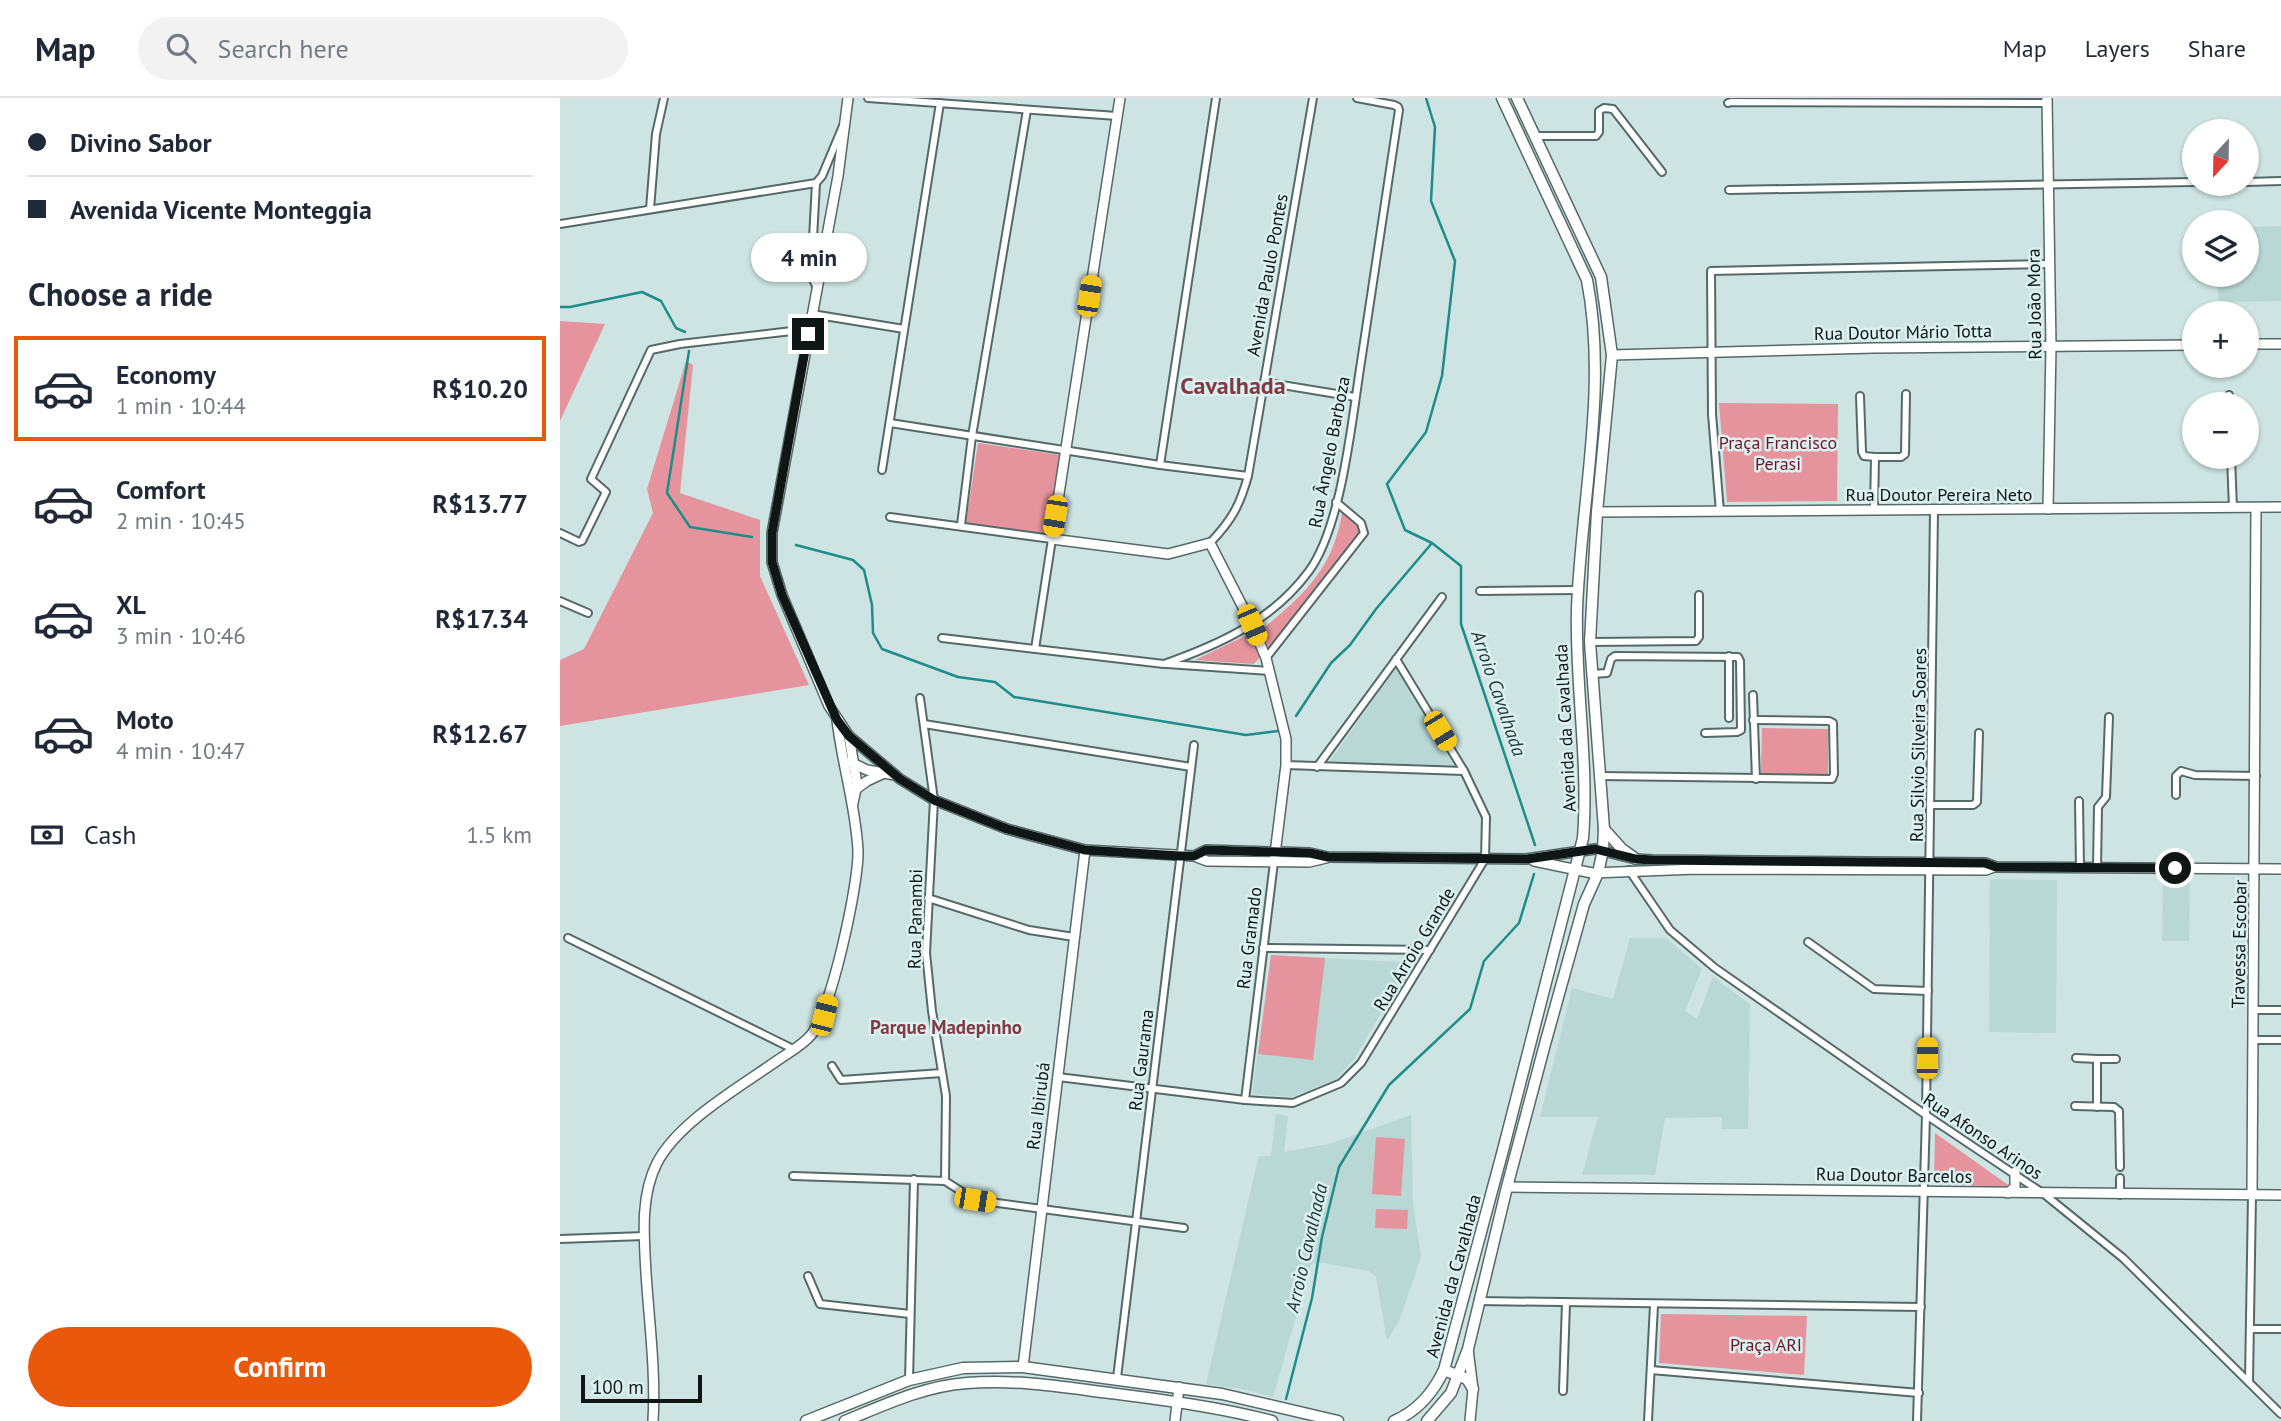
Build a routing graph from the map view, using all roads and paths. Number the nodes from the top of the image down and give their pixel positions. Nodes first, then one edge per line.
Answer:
1 (664, 98) edge
2 (848, 98) edge
3 (868, 98) edge
4 (1120, 98) edge
5 (1216, 98) edge
6 (1313, 98) edge
7 (1357, 98) edge
8 (1502, 98) edge
9 (1517, 98) edge
10 (2047, 100) edge
11 (940, 103) junction
12 (1728, 103) dead end
13 (1027, 110) junction
14 (1117, 116) junction
15 (844, 124) junction
16 (1535, 136) junction
17 (1662, 172) dead end
18 (2281, 181) edge
19 (2182, 182) edge
20 (2259, 182) edge
21 (816, 183) junction
22 (2048, 184) junction
23 (1729, 190) dead end
24 (650, 209) junction
25 (560, 224) edge
26 (2049, 264) junction
27 (817, 290) junction
28 (1592, 305) junction
29 (812, 314) junction
30 (904, 329) junction
31 (808, 334) junction
32 (2259, 344) edge
33 (2281, 344) edge
34 (2182, 345) edge
35 (2051, 346) junction
36 (1711, 352) junction
37 (1612, 355) junction
38 (1264, 382) junction
39 (1906, 394) dead end
40 (1860, 396) dead end
41 (1355, 397) junction
42 (890, 423) junction
43 (972, 436) junction
44 (1065, 449) junction
45 (1875, 457) junction
46 (1160, 465) junction
47 (2231, 469) edge
48 (883, 470) dead end
49 (1248, 476) junction
50 (1336, 502) junction
51 (2281, 507) edge
52 (2233, 508) junction
53 (2256, 508) junction
54 (2048, 509) junction
55 (1874, 510) junction
56 (1934, 510) junction
57 (1597, 512) junction
58 (1720, 512) junction
59 (890, 517) dead end
60 (961, 525) junction
61 (560, 533) edge
62 (1052, 538) junction
63 (1210, 542) junction
64 (1578, 590) junction
65 (1480, 591) dead end
66 (1699, 595) dead end
67 (1442, 597) dead end
68 (560, 601) edge
69 (588, 613) dead end
70 (1252, 625) junction
71 (942, 638) dead end
72 (1590, 642) junction
73 (1035, 649) junction
74 (1729, 656) junction
75 (1266, 658) junction
76 (1396, 659) junction
77 (1164, 664) junction
78 (1270, 671) junction
79 (1592, 674) junction
80 (1753, 695) dead end
81 (920, 698) dead end
82 (2109, 717) dead end
83 (1729, 718) dead end
84 (1753, 720) junction
85 (924, 724) junction
86 (1705, 733) dead end
87 (1979, 733) dead end
88 (844, 737) junction
89 (1194, 745) dead end
90 (877, 758) junction
91 (854, 764) junction
92 (1286, 765) junction
93 (1191, 767) junction
94 (1317, 767) junction
95 (1464, 771) junction
96 (883, 774) junction
97 (895, 775) junction
98 (1600, 776) junction
99 (2256, 776) junction
100 (1756, 779) junction
101 (852, 791) junction
102 (2176, 795) dead end
103 (934, 800) junction
104 (2080, 802) dead end
105 (1931, 805) junction
106 (1604, 829) junction
107 (1085, 850) junction
108 (1603, 850) junction
109 (1581, 851) junction
110 (1180, 856) junction
111 (1274, 857) junction
112 (1485, 859) junction
113 (1527, 859) junction
114 (1636, 859) junction
115 (1930, 866) junction
116 (2097, 867) junction
117 (2080, 868) junction
118 (2255, 869) junction
119 (2281, 869) edge
120 (1576, 870) junction
121 (1629, 870) junction
122 (1598, 873) junction
123 (928, 898) junction
124 (1074, 937) junction
125 (568, 938) dead end
126 (1808, 942) dead end
127 (1263, 948) junction
128 (1430, 950) junction
129 (1928, 991) junction
130 (2254, 1010) junction
131 (2281, 1010) edge
132 (2253, 1040) junction
133 (2281, 1040) edge
134 (793, 1049) junction
135 (2076, 1058) dead end
136 (2097, 1059) junction
137 (2116, 1059) dead end
138 (832, 1066) dead end
139 (942, 1073) junction
140 (1058, 1077) junction
141 (1151, 1089) junction
142 (1245, 1100) junction
143 (2075, 1106) dead end
144 (2097, 1107) junction
145 (1926, 1115) junction
146 (1503, 1150) junction
147 (2120, 1167) dead end
148 (2015, 1172) junction
149 (793, 1176) dead end
150 (2120, 1178) dead end
151 (914, 1179) junction
152 (945, 1181) junction
153 (1507, 1187) junction
154 (1923, 1191) junction
155 (2008, 1193) junction
156 (2044, 1194) junction
157 (2120, 1195) junction
158 (2252, 1195) junction
159 (2281, 1195) edge
160 (1041, 1210) junction
161 (1135, 1223) junction
162 (1184, 1228) dead end
163 (644, 1236) junction
164 (560, 1239) edge
165 (808, 1276) dead end
166 (1478, 1301) junction
167 (1566, 1303) junction
168 (1654, 1305) junction
169 (1920, 1307) junction
170 (910, 1314) junction
171 (2250, 1329) junction
172 (2281, 1329) edge
173 (1468, 1349) junction
174 (1023, 1367) junction
175 (1444, 1370) junction
176 (1651, 1370) junction
177 (1460, 1375) junction
178 (1117, 1378) junction
179 (909, 1380) junction
180 (2249, 1381) junction
181 (1180, 1387) junction
182 (1473, 1390) junction
183 (1563, 1391) dead end
184 (1919, 1393) junction
185 (1178, 1402) junction
186 (2281, 1414) edge
187 (654, 1418) edge
188 (806, 1421) edge
189 (845, 1421) edge
190 (1175, 1421) edge
191 (1272, 1421) edge
192 (1338, 1421) edge
193 (1394, 1421) edge
194 (1427, 1421) edge
195 (1470, 1421) edge
196 (1648, 1421) edge
197 (1917, 1421) edge

1 - 24 street
2 - 15 street
3 - 11 street
4 - 14 street
5 - 46 street
6 - 38 street, Avenida Paulo Pontes
7 - 41 street, Rua Ângelo Barboza
8 - 28 main road, Avenida da Cavalhada
9 - 16 main road, Avenida da Cavalhada
10 - 12 street
10 - 22 street, Rua João Mora
11 - 13 street
11 - 30 street
13 - 14 street
13 - 43 street
14 - 44 street
15 - 21 street
15 - 27 street
16 - 17 street
16 - 37 main road, Avenida da Cavalhada
18 - 20 street
19 - 22 street
21 - 24 street
21 - 27 street
22 - 23 street
22 - 26 street, Rua João Mora
24 - 25 street
26 - 35 street, Rua João Mora
26 - 36 street
27 - 29 street
28 - 37 main road
28 - 64 main road, Avenida da Cavalhada
29 - 30 street
29 - 31 street
30 - 42 street
31 - 61 street
31 - 88 street
32 - 33 street
34 - 35 street, Rua Doutor Mário Totta
35 - 36 street, Rua Doutor Mário Totta
35 - 54 street, Rua João Mora
36 - 37 street, Rua Doutor Mário Totta
36 - 58 street
37 - 57 main road, Avenida da Cavalhada
38 - 41 street
38 - 49 street, Avenida Paulo Pontes
39 - 45 street
40 - 45 street
41 - 50 street, Rua Ângelo Barboza
42 - 43 street
42 - 48 street
43 - 44 street
43 - 60 street
44 - 46 street
44 - 62 street
45 - 55 street
46 - 49 street
47 - 52 street
49 - 63 street, Avenida Paulo Pontes
50 - 70 street, Rua Ângelo Barboza
50 - 75 street
51 - 53 street, Rua Doutor Pereira Neto
52 - 53 street, Rua Doutor Pereira Neto
52 - 54 street, Rua Doutor Pereira Neto
53 - 99 street, Travessa Escobar
54 - 56 street, Rua Doutor Pereira Neto
55 - 56 street, Rua Doutor Pereira Neto
55 - 58 street, Rua Doutor Pereira Neto
56 - 105 street, Rua Silvio Silveira Soares
57 - 58 street, Rua Doutor Pereira Neto
57 - 72 main road, Avenida da Cavalhada
59 - 60 street
60 - 62 street
62 - 63 street
62 - 73 street
63 - 70 street, Rua Gramado
64 - 65 street
64 - 109 main road, Avenida da Cavalhada
66 - 72 street
67 - 76 street
68 - 69 street
70 - 75 street, Rua Gramado
70 - 77 street, Rua Ângelo Barboza
71 - 73 street, Rua Ângelo Barboza
72 - 79 main road, Avenida da Cavalhada
73 - 77 street, Rua Ângelo Barboza
74 - 79 street
74 - 83 street
74 - 86 street
75 - 78 street, Rua Gramado
76 - 94 street
76 - 95 street, Rua Arroio Grande
77 - 78 street
78 - 92 street, Rua Gramado
79 - 98 main road, Avenida da Cavalhada
80 - 84 street
81 - 85 street, Rua Panambi
82 - 116 street
84 - 100 street
84 - 100 street
85 - 93 street
85 - 103 street, Rua Panambi
87 - 105 street
88 - 90 street
88 - 91 street
88 - 101 street
89 - 93 street, Rua Gaurama
90 - 91 street
90 - 97 street
91 - 96 street
91 - 101 street
92 - 94 street
92 - 111 street, Rua Gramado
93 - 110 street, Rua Gaurama
94 - 95 street
95 - 112 street, Rua Arroio Grande
96 - 97 street
96 - 101 street
97 - 103 street
98 - 100 street
98 - 106 main road, Avenida da Cavalhada
99 - 102 street
99 - 118 street, Travessa Escobar
101 - 134 street
103 - 107 street
103 - 123 street, Rua Panambi
104 - 117 street
105 - 115 street, Rua Silvio Silveira Soares
106 - 108 main road, Avenida da Cavalhada
106 - 114 main road
107 - 110 street
107 - 124 street, Rua Ibirubá
108 - 109 street
108 - 114 street
108 - 122 main road, Avenida da Cavalhada
109 - 113 street
109 - 120 main road, Avenida da Cavalhada
110 - 111 street
110 - 141 street, Rua Gaurama
111 - 112 street
111 - 127 street, Rua Gramado
112 - 113 street
112 - 128 street, Rua Arroio Grande
113 - 120 street
114 - 115 street
115 - 117 street
115 - 121 street
115 - 129 street, Rua Silvio Silveira Soares
116 - 117 street
116 - 118 street
118 - 119 street
118 - 130 street, Travessa Escobar
120 - 122 street
120 - 146 main road, Avenida da Cavalhada
121 - 122 street
121 - 145 street, Rua Afonso Arinos
122 - 153 main road, Avenida da Cavalhada
123 - 124 street
123 - 139 street, Rua Panambi
124 - 140 street, Rua Ibirubá
125 - 134 street
126 - 129 street
127 - 128 street
127 - 142 street, Rua Gramado
128 - 142 street, Rua Arroio Grande
129 - 145 street, Rua Silvio Silveira Soares
130 - 131 street
130 - 132 street, Travessa Escobar
132 - 133 street
132 - 158 street, Travessa Escobar
134 - 163 street
135 - 136 street
136 - 137 street
136 - 144 street
138 - 139 street
139 - 152 street, Rua Panambi
140 - 141 street, Rua Arroio Grande
140 - 160 street, Rua Ibirubá
141 - 142 street, Rua Arroio Grande
141 - 161 street, Rua Gaurama
143 - 144 street
144 - 147 street
145 - 148 street, Rua Afonso Arinos
145 - 154 street, Rua Silvio Silveira Soares
146 - 153 main road
146 - 175 main road, Avenida da Cavalhada
148 - 155 street
148 - 156 street, Rua Afonso Arinos
149 - 151 street
150 - 157 street
151 - 152 street
151 - 170 street
152 - 160 street
153 - 154 street, Rua Doutor Barcelos
153 - 166 main road, Avenida da Cavalhada
154 - 155 street, Rua Doutor Barcelos
154 - 169 street, Rua Silvio Silveira Soares
155 - 156 street, Rua Doutor Barcelos
156 - 157 street, Rua Doutor Barcelos
156 - 180 street, Rua Afonso Arinos
157 - 158 street, Rua Doutor Barcelos
158 - 159 street, Rua Doutor Barcelos
158 - 171 street, Travessa Escobar
160 - 161 street
160 - 174 street, Rua Ibirubá
161 - 162 street
161 - 178 street, Rua Gaurama
163 - 164 street
163 - 187 street
165 - 170 street
166 - 167 street
166 - 173 main road, Avenida da Cavalhada
167 - 168 street
167 - 183 street
168 - 169 street
168 - 176 street
169 - 184 street, Rua Silvio Silveira Soares
170 - 179 street
171 - 172 street
171 - 180 street, Travessa Escobar
173 - 177 main road, Avenida da Cavalhada
173 - 182 street
174 - 178 main road
174 - 179 main road
175 - 177 main road
175 - 193 main road, Avenida da Cavalhada
176 - 184 street
176 - 196 street
177 - 182 main road
177 - 194 main road, Avenida da Cavalhada
178 - 181 main road
179 - 188 main road
180 - 186 street, Rua Afonso Arinos
181 - 185 street
181 - 192 main road
182 - 195 street
184 - 197 street, Rua Silvio Silveira Soares
185 - 189 main road
185 - 190 street
185 - 191 main road

